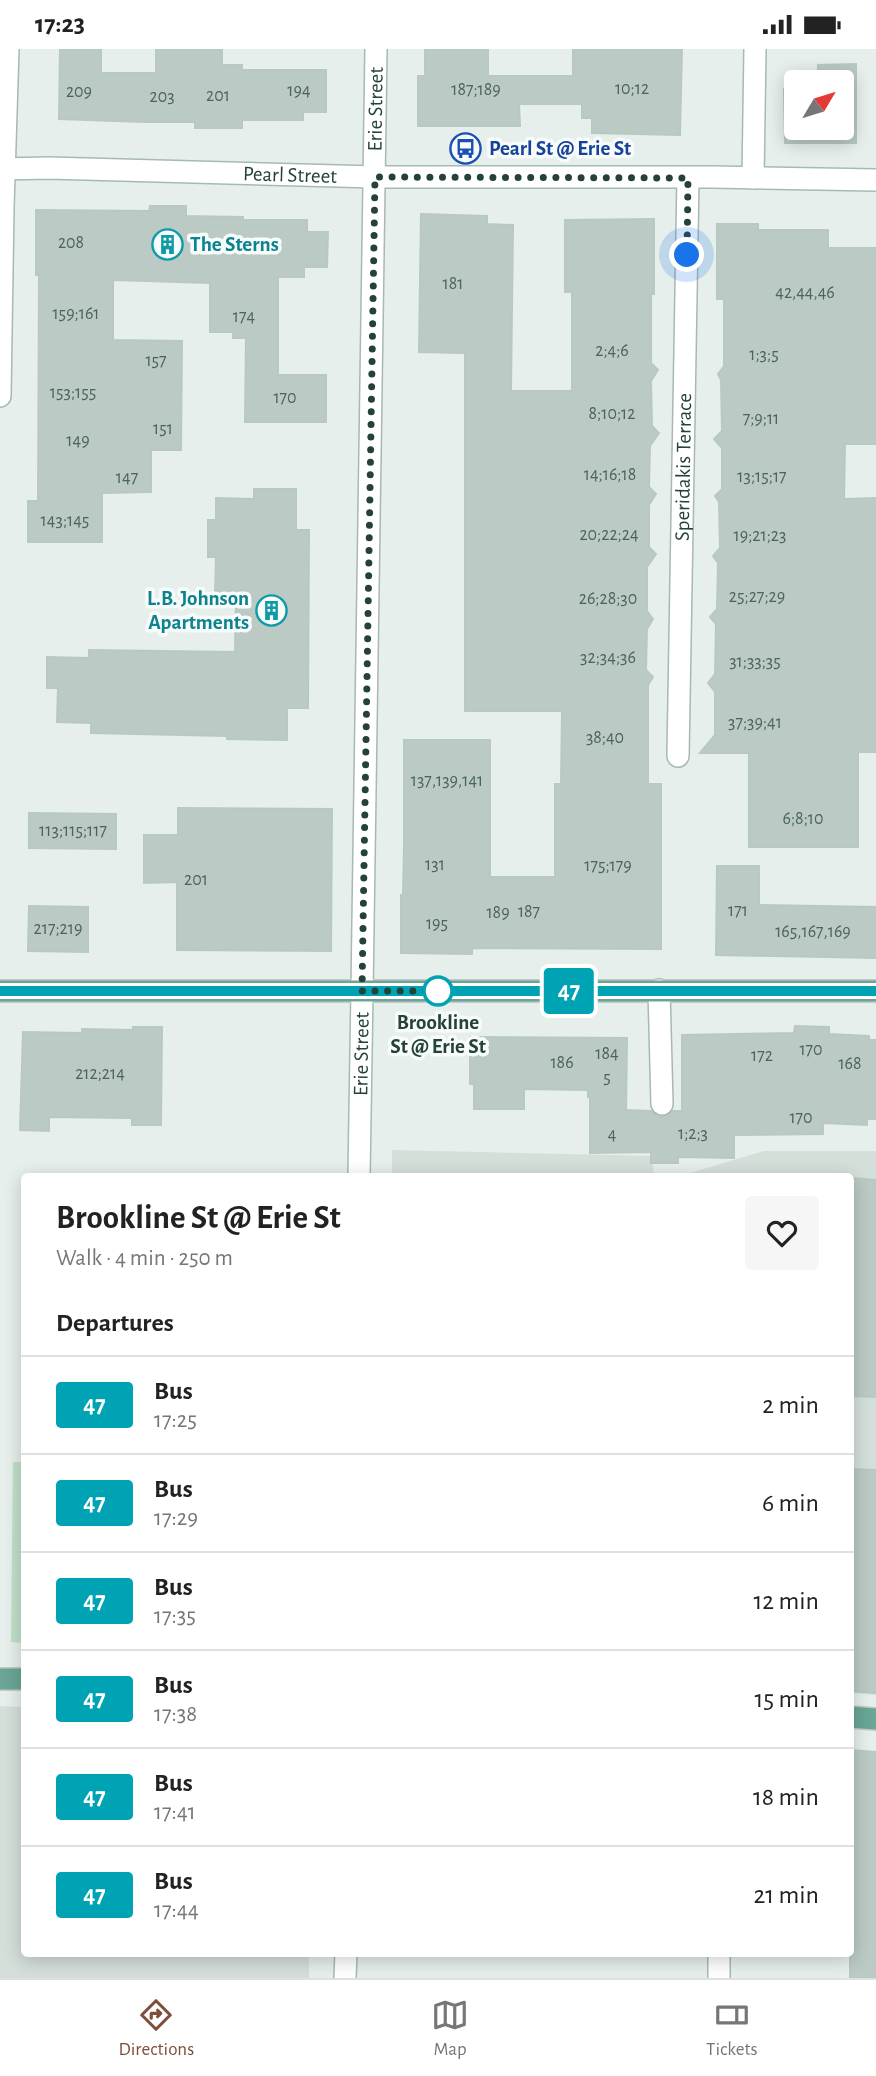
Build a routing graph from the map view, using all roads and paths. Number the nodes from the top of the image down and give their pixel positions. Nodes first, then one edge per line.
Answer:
1 (8, 49) edge
2 (376, 49) edge
3 (755, 49) edge
4 (3, 169) edge
5 (375, 177) junction
6 (688, 178) junction
7 (753, 178) junction
8 (876, 180) edge
9 (0, 396) edge
10 (678, 756) dead end
11 (659, 990) junction
12 (0, 991) edge
13 (362, 991) junction
14 (876, 991) edge
15 (662, 1104) dead end
16 (359, 1173) edge
17 (0, 1679) edge
18 (21, 1679) edge
19 (854, 1717) edge
20 (876, 1719) edge
21 (346, 1957) edge
22 (719, 1957) edge
23 (345, 1978) edge
24 (719, 1978) edge

1 - 4 street
2 - 5 street, Erie Street
3 - 7 street
4 - 5 street, Pearl Street
4 - 9 street
5 - 6 street, Pearl Street
5 - 13 street, Erie Street
6 - 7 street, Pearl Street
6 - 10 street, Speridakis Terrace
7 - 8 street, Pearl Street
11 - 13 main road
11 - 14 main road
11 - 15 street
12 - 13 main road
13 - 16 street, Erie Street
17 - 18 main road
19 - 20 main road
21 - 23 street
22 - 24 street

